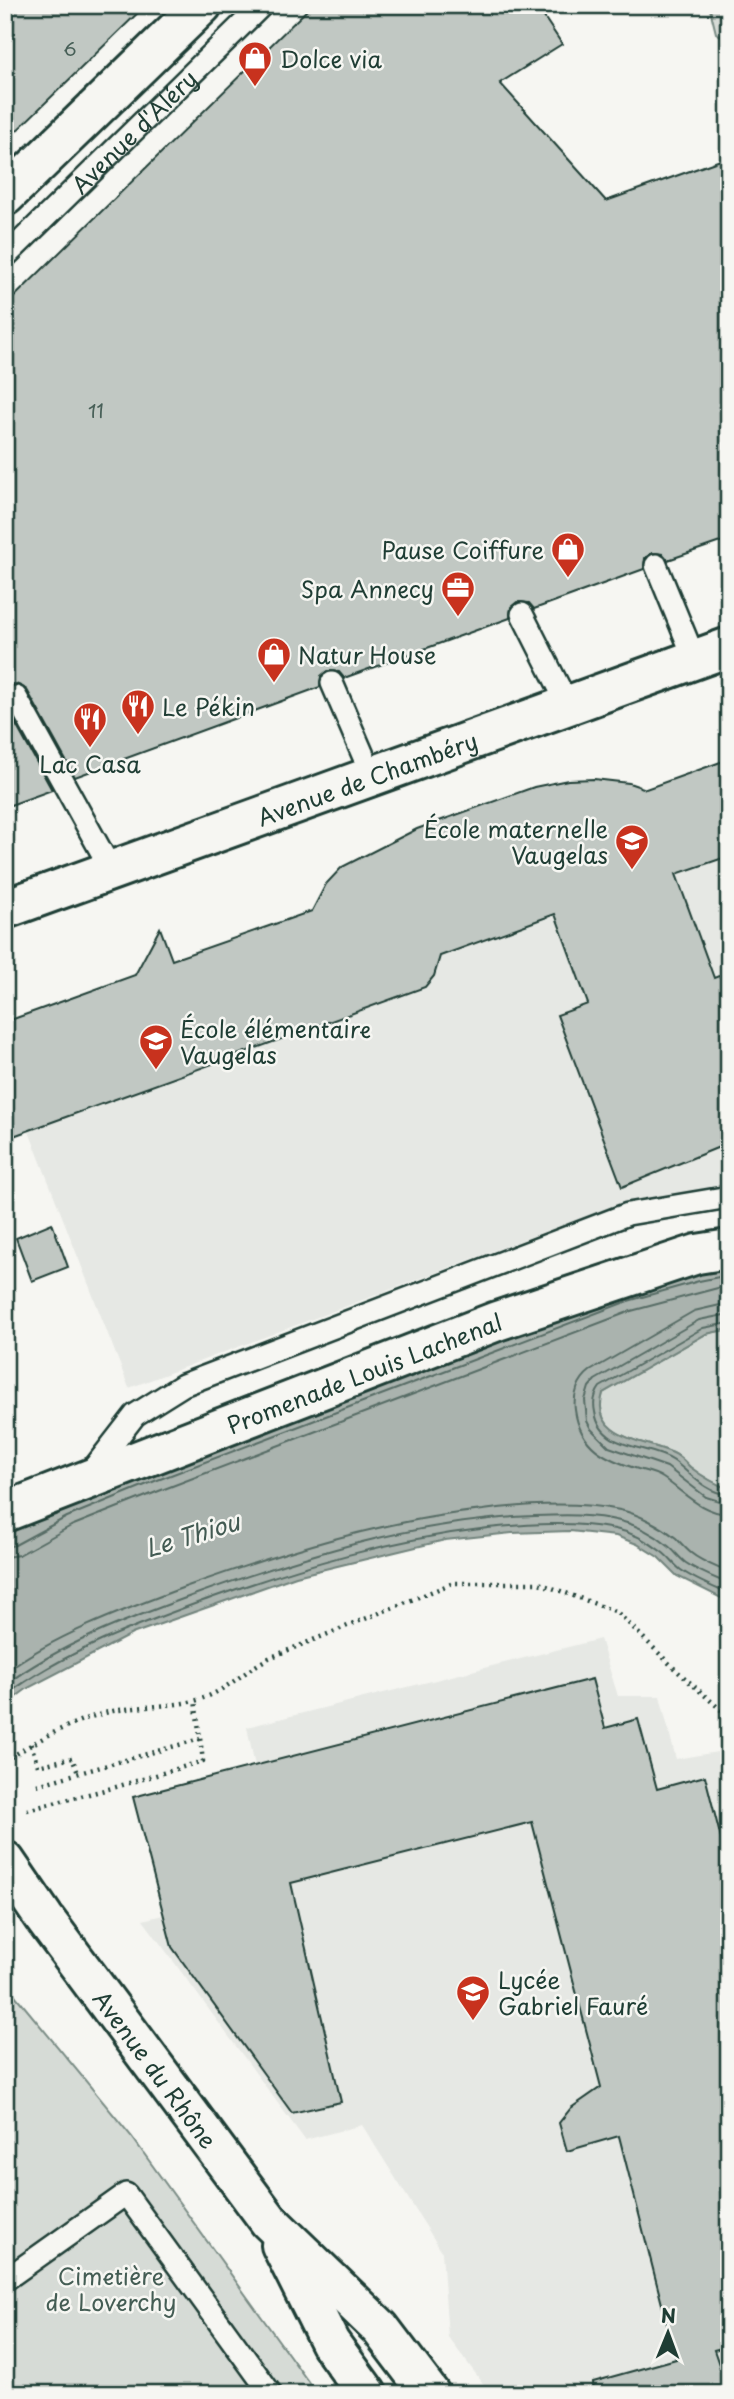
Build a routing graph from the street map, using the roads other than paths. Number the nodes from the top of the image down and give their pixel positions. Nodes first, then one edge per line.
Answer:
1 (202, 5) edge
2 (262, 5) edge
3 (104, 100) junction
4 (134, 130) junction
5 (5, 196) edge
6 (5, 257) edge
7 (656, 565) dead end
8 (522, 614) dead end
9 (712, 653) edge
10 (332, 683) dead end
11 (16, 698) dead end
12 (568, 705) junction
13 (372, 776) junction
14 (111, 871) junction
15 (5, 909) edge
16 (729, 1197) edge
17 (729, 1249) edge
18 (83, 1482) junction
19 (5, 1512) edge
20 (5, 1861) edge
21 (5, 1884) edge
22 (44, 1918) junction
23 (269, 2221) junction
24 (5, 2280) edge
25 (271, 2394) edge
26 (367, 2394) edge
27 (430, 2394) edge

1 - 3 street, Avenue d'Aléry
2 - 4 lane, Avenue d'Aléry
3 - 4 lane
3 - 5 street, Avenue d'Aléry
4 - 6 lane, Avenue d'Aléry
7 - 9 lane
8 - 12 lane
9 - 12 street, Avenue de Chambéry
10 - 13 lane
11 - 14 lane
12 - 13 street, Avenue de Chambéry
13 - 14 street, Avenue de Chambéry
14 - 15 street, Avenue de Chambéry
16 - 18 lane
17 - 18 street, Promenade Louis Lachenal
18 - 19 street, Promenade Louis Lachenal
20 - 22 street, Avenue du Rhône
21 - 22 street, Avenue du Rhône
22 - 23 street, Avenue du Rhône
23 - 26 street, Avenue du Rhône
23 - 27 street, Avenue du Rhône
24 - 25 lane

